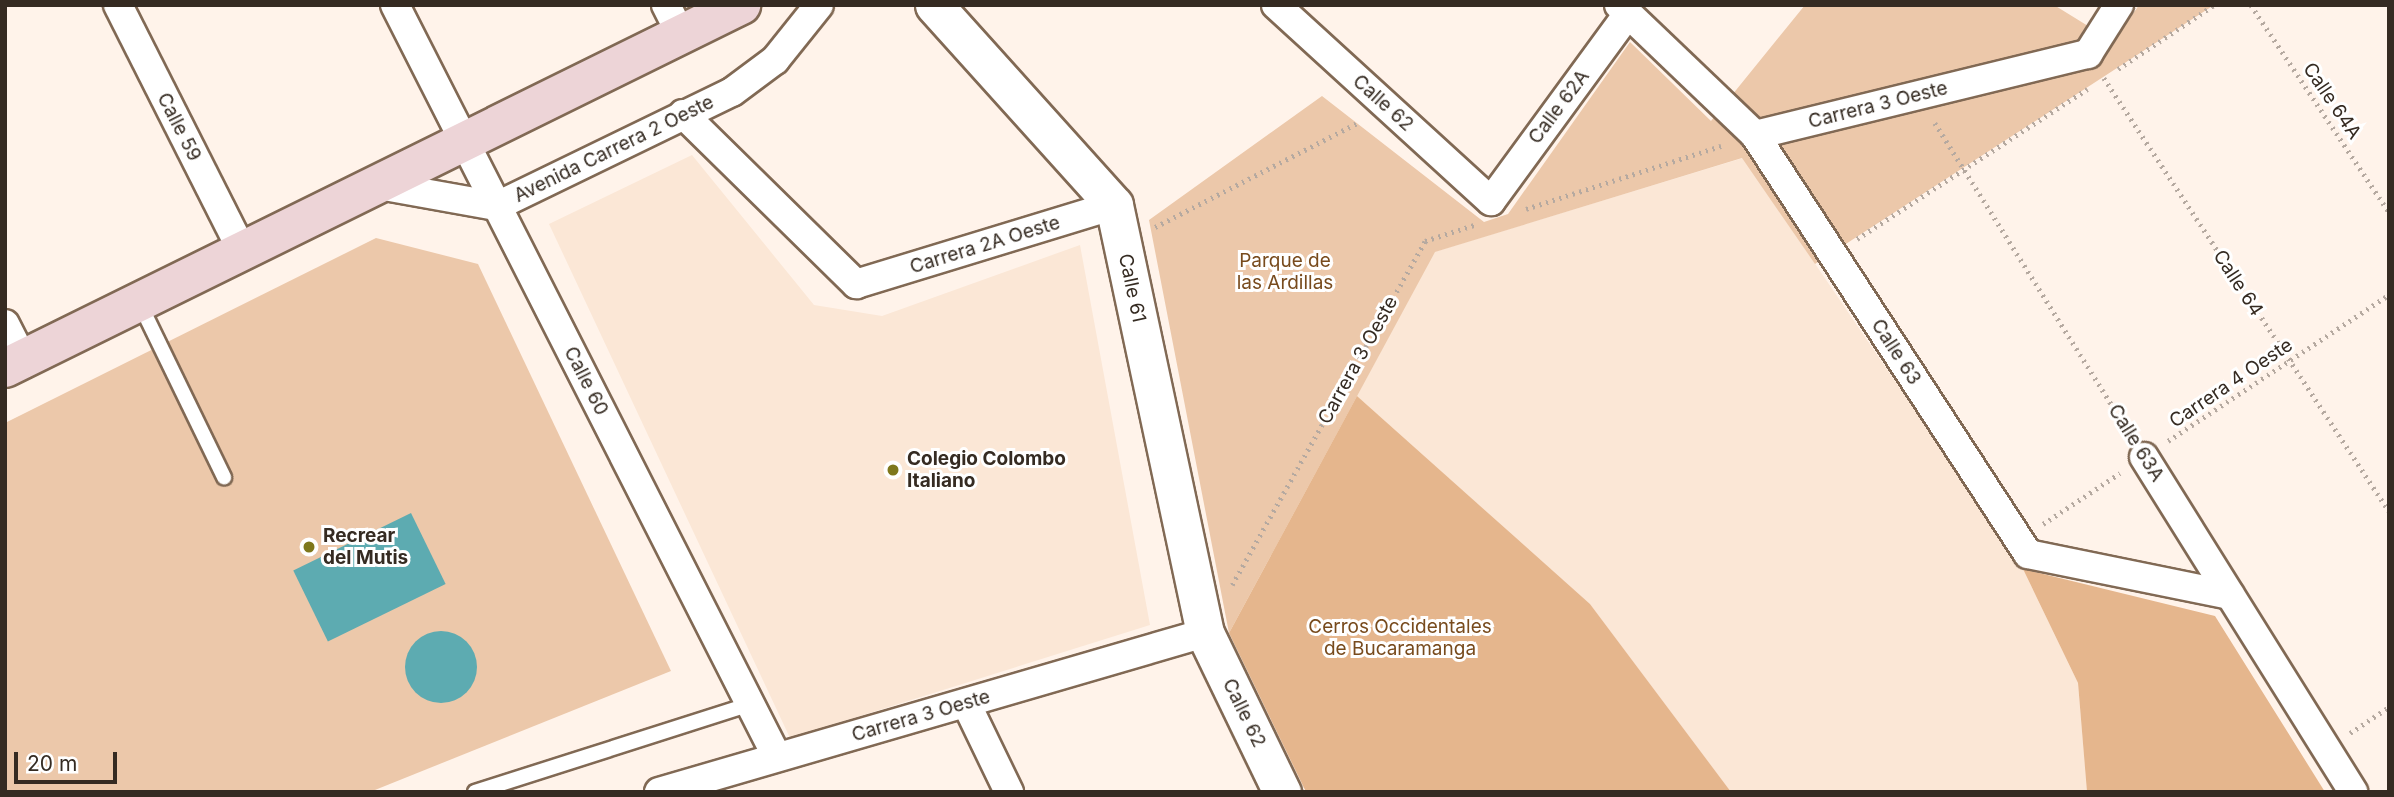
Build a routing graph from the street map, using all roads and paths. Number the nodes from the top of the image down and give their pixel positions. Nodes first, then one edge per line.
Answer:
1 (118, 5) edge
2 (395, 5) edge
3 (741, 5) edge
4 (819, 5) edge
5 (934, 5) edge
6 (1276, 5) edge
7 (2214, 5) edge
8 (2251, 5) edge
9 (1623, 9) edge
10 (2108, 9) edge
11 (673, 20) edge
12 (2088, 54) junction
13 (2104, 78) junction
14 (1917, 96) junction
15 (1388, 108) junction
16 (683, 114) junction
17 (1755, 135) junction
18 (463, 140) junction
19 (1965, 168) junction
20 (373, 184) junction
21 (1114, 205) junction
22 (496, 206) junction
23 (1521, 210) dead end
24 (1488, 212) junction
25 (2389, 212) edge
26 (1123, 243) junction
27 (241, 248) junction
28 (1833, 255) junction
29 (2389, 295) edge
30 (138, 301) junction
31 (5, 324) edge
32 (2290, 361) junction
33 (14, 364) edge
34 (2144, 457) junction
35 (224, 477) dead end
36 (2389, 512) edge
37 (2019, 540) junction
38 (2230, 595) junction
39 (1205, 633) junction
40 (966, 703) junction
41 (750, 704) junction
42 (2389, 707) edge
43 (2326, 750) junction
44 (777, 757) junction
45 (733, 782) edge
46 (475, 792) edge
47 (659, 792) edge
48 (1009, 792) edge
49 (1282, 792) edge
50 (2353, 792) edge

1 - 27 street, Calle 59
2 - 18 street, Calle 60
3 - 11 main road
4 - 16 street, Avenida Carrera 2 Oeste
5 - 21 street, Calle 61
6 - 15 street, Calle 62
7 - 13 path
8 - 25 path, Calle 64A
9 - 17 street, Calle 63
9 - 24 street, Calle 62A
10 - 12 street
11 - 18 main road
12 - 13 path, Calle 64
12 - 14 street, Carrera 3 Oeste
13 - 19 path
13 - 32 path, Calle 64
14 - 17 street, Carrera 3 Oeste
14 - 19 path, Calle 63A
15 - 24 street, Calle 62
15 - 26 path
16 - 21 street, Carrera 2A Oeste
16 - 22 street, Avenida Carrera 2 Oeste
17 - 23 path
17 - 28 street, Calle 63
18 - 20 main road
18 - 22 street, Calle 60
19 - 28 path
19 - 34 path, Calle 63A
20 - 22 street, Avenida Carrera 2 Oeste
20 - 27 main road
21 - 26 street, Calle 61
22 - 41 street, Calle 60
24 - 39 path, Carrera 3 Oeste
26 - 39 street, Calle 61
27 - 30 main road
28 - 37 street, Calle 63
29 - 32 path, Carrera 4 Oeste
30 - 33 main road
30 - 35 lane
31 - 33 street
32 - 34 path, Carrera 4 Oeste
32 - 36 path, Calle 64
34 - 37 path, Carrera 4 Oeste
34 - 38 street, Calle 63A
37 - 38 street, Calle 63
38 - 43 street, Calle 63A
39 - 40 street, Carrera 3 Oeste
39 - 49 street, Calle 62
40 - 44 street, Carrera 3 Oeste
40 - 48 street
41 - 44 street, Calle 60
41 - 46 lane
42 - 43 path
43 - 50 street, Calle 63A
44 - 45 street, Carrera 3 Oeste
45 - 47 street, Carrera 3 Oeste

